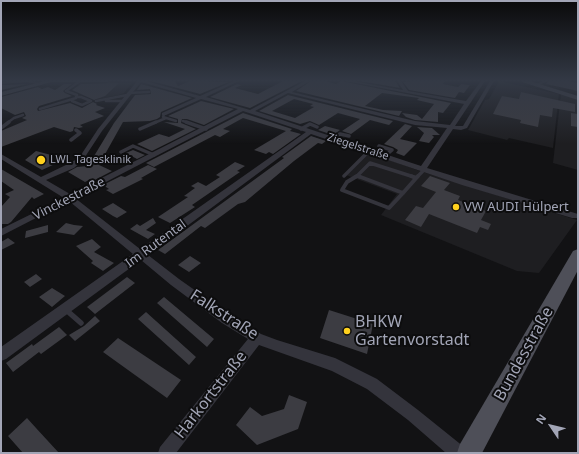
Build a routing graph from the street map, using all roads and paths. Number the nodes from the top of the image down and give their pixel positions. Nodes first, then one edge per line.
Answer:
1 (60, 102) edge
2 (75, 102) edge
3 (89, 102) edge
4 (121, 102) edge
5 (190, 102) edge
6 (218, 102) edge
7 (265, 102) edge
8 (330, 102) edge
9 (463, 102) edge
10 (479, 102) edge
11 (467, 103) joint
12 (40, 109) dead end
13 (247, 110) junction
14 (23, 115) dead end
15 (165, 116) junction
16 (176, 121) dead end
17 (183, 121) dead end
18 (1, 128) edge
19 (451, 128) junction
20 (140, 129) dead end
21 (206, 129) junction
22 (313, 129) junction
23 (76, 130) dead end
24 (349, 136) dead end
25 (333, 139) junction
26 (71, 140) dead end
27 (379, 146) dead end
28 (369, 151) junction
29 (121, 152) dead end
30 (154, 155) junction
31 (1, 156) edge
32 (386, 156) junction
33 (424, 168) junction
34 (344, 176) dead end
35 (357, 176) junction
36 (416, 178) junction
37 (40, 180) junction
38 (403, 193) junction
39 (70, 198) junction
40 (575, 216) dead end
41 (1, 233) edge
42 (141, 254) junction
43 (578, 255) edge
44 (65, 309) junction
45 (81, 323) dead end
46 (257, 338) junction
47 (1, 355) edge
48 (468, 449) edge
49 (166, 453) edge

1 - 12 lane
2 - 3 lane
4 - 37 street
5 - 15 street
6 - 13 street, Ziegelstraße
7 - 13 street, Vinckestraße
8 - 19 street
9 - 11 street
10 - 19 street
11 - 19 street
13 - 21 street, Vinckestraße
13 - 22 street, Ziegelstraße
14 - 18 lane
15 - 16 lane
15 - 20 lane
17 - 21 lane
19 - 33 street
21 - 30 street, Vinckestraße
22 - 25 street, Ziegelstraße
22 - 42 street, Im Rutental
23 - 26 lane
24 - 25 lane
25 - 28 street, Ziegelstraße
27 - 32 lane
28 - 32 street, Ziegelstraße
28 - 34 lane
29 - 30 lane
30 - 39 street, Vinckestraße
31 - 37 street, Falkstraße
32 - 33 street, Ziegelstraße
33 - 36 lane
33 - 40 street, Ziegelstraße
35 - 36 lane
35 - 38 lane
35 - 38 lane
36 - 38 lane
37 - 39 street, Falkstraße
39 - 41 street, Vinckestraße
39 - 42 street, Falkstraße
42 - 44 street, Im Rutental
42 - 46 street, Falkstraße
43 - 48 main road, Bundesstraße
44 - 45 lane
44 - 47 street, Im Rutental
46 - 48 street, Falkstraße
46 - 49 street, Harkortstraße

